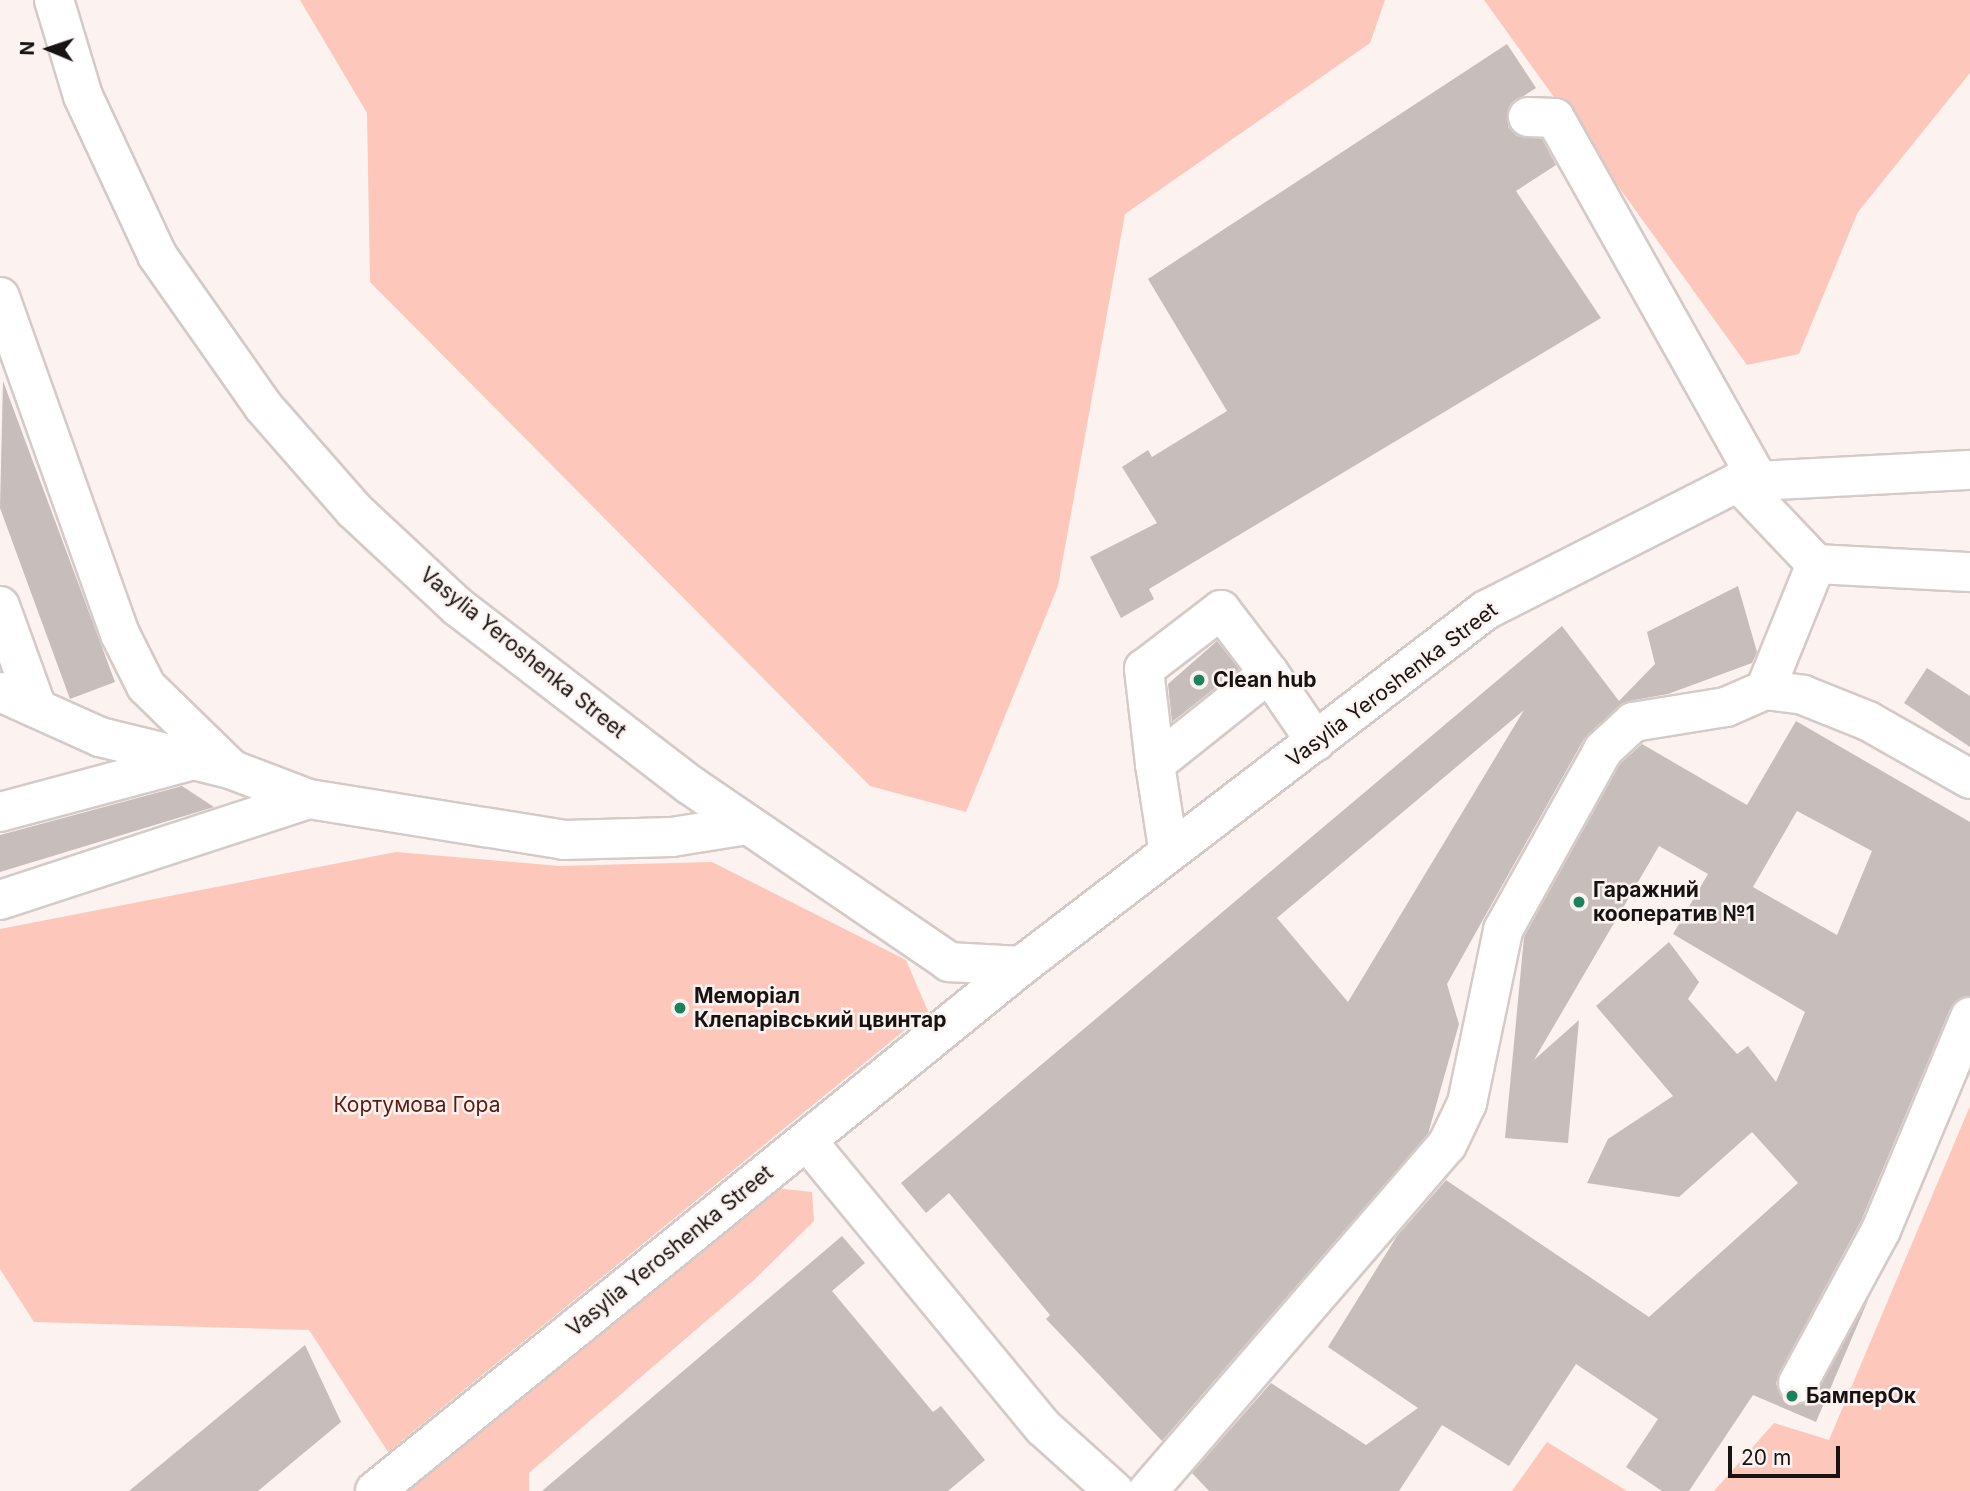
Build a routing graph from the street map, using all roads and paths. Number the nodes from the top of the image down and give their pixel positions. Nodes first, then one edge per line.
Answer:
1 (54, 0) edge
2 (1528, 117) dead end
3 (0, 297) edge
4 (1970, 470) edge
5 (1748, 481) junction
6 (1816, 564) junction
7 (1970, 572) edge
8 (0, 607) edge
9 (1269, 673) junction
10 (1765, 690) junction
11 (0, 692) edge
12 (37, 708) junction
13 (1316, 742) junction
14 (193, 761) junction
15 (1155, 764) junction
16 (230, 769) junction
17 (1970, 779) edge
18 (309, 799) junction
19 (0, 812) edge
20 (747, 825) junction
21 (1168, 848) junction
22 (0, 901) edge
23 (949, 962) junction
24 (1021, 967) junction
25 (966, 1012) junction
26 (1970, 1017) edge
27 (807, 1141) junction
28 (1798, 1383) dead end
29 (374, 1491) edge
30 (1114, 1491) edge
31 (1148, 1491) edge

1 - 20 main road, Vasylia Yeroshenka Street
2 - 5 main road
3 - 16 main road
4 - 5 main road, Vasylia Yeroshenka Street
5 - 6 main road
5 - 13 main road, Vasylia Yeroshenka Street
6 - 7 main road
6 - 10 main road
8 - 12 main road
9 - 13 main road
9 - 15 main road
9 - 15 main road
10 - 17 main road
10 - 31 main road
11 - 12 main road
12 - 14 main road
13 - 21 main road, Vasylia Yeroshenka Street
14 - 16 main road
14 - 19 main road
15 - 21 main road
16 - 18 main road
18 - 20 main road
18 - 22 main road
20 - 23 main road, Vasylia Yeroshenka Street
21 - 24 main road, Vasylia Yeroshenka Street
23 - 24 main road
23 - 25 main road
24 - 25 main road, Vasylia Yeroshenka Street
25 - 27 main road, Vasylia Yeroshenka Street
26 - 28 main road
27 - 29 main road, Vasylia Yeroshenka Street
27 - 30 main road

